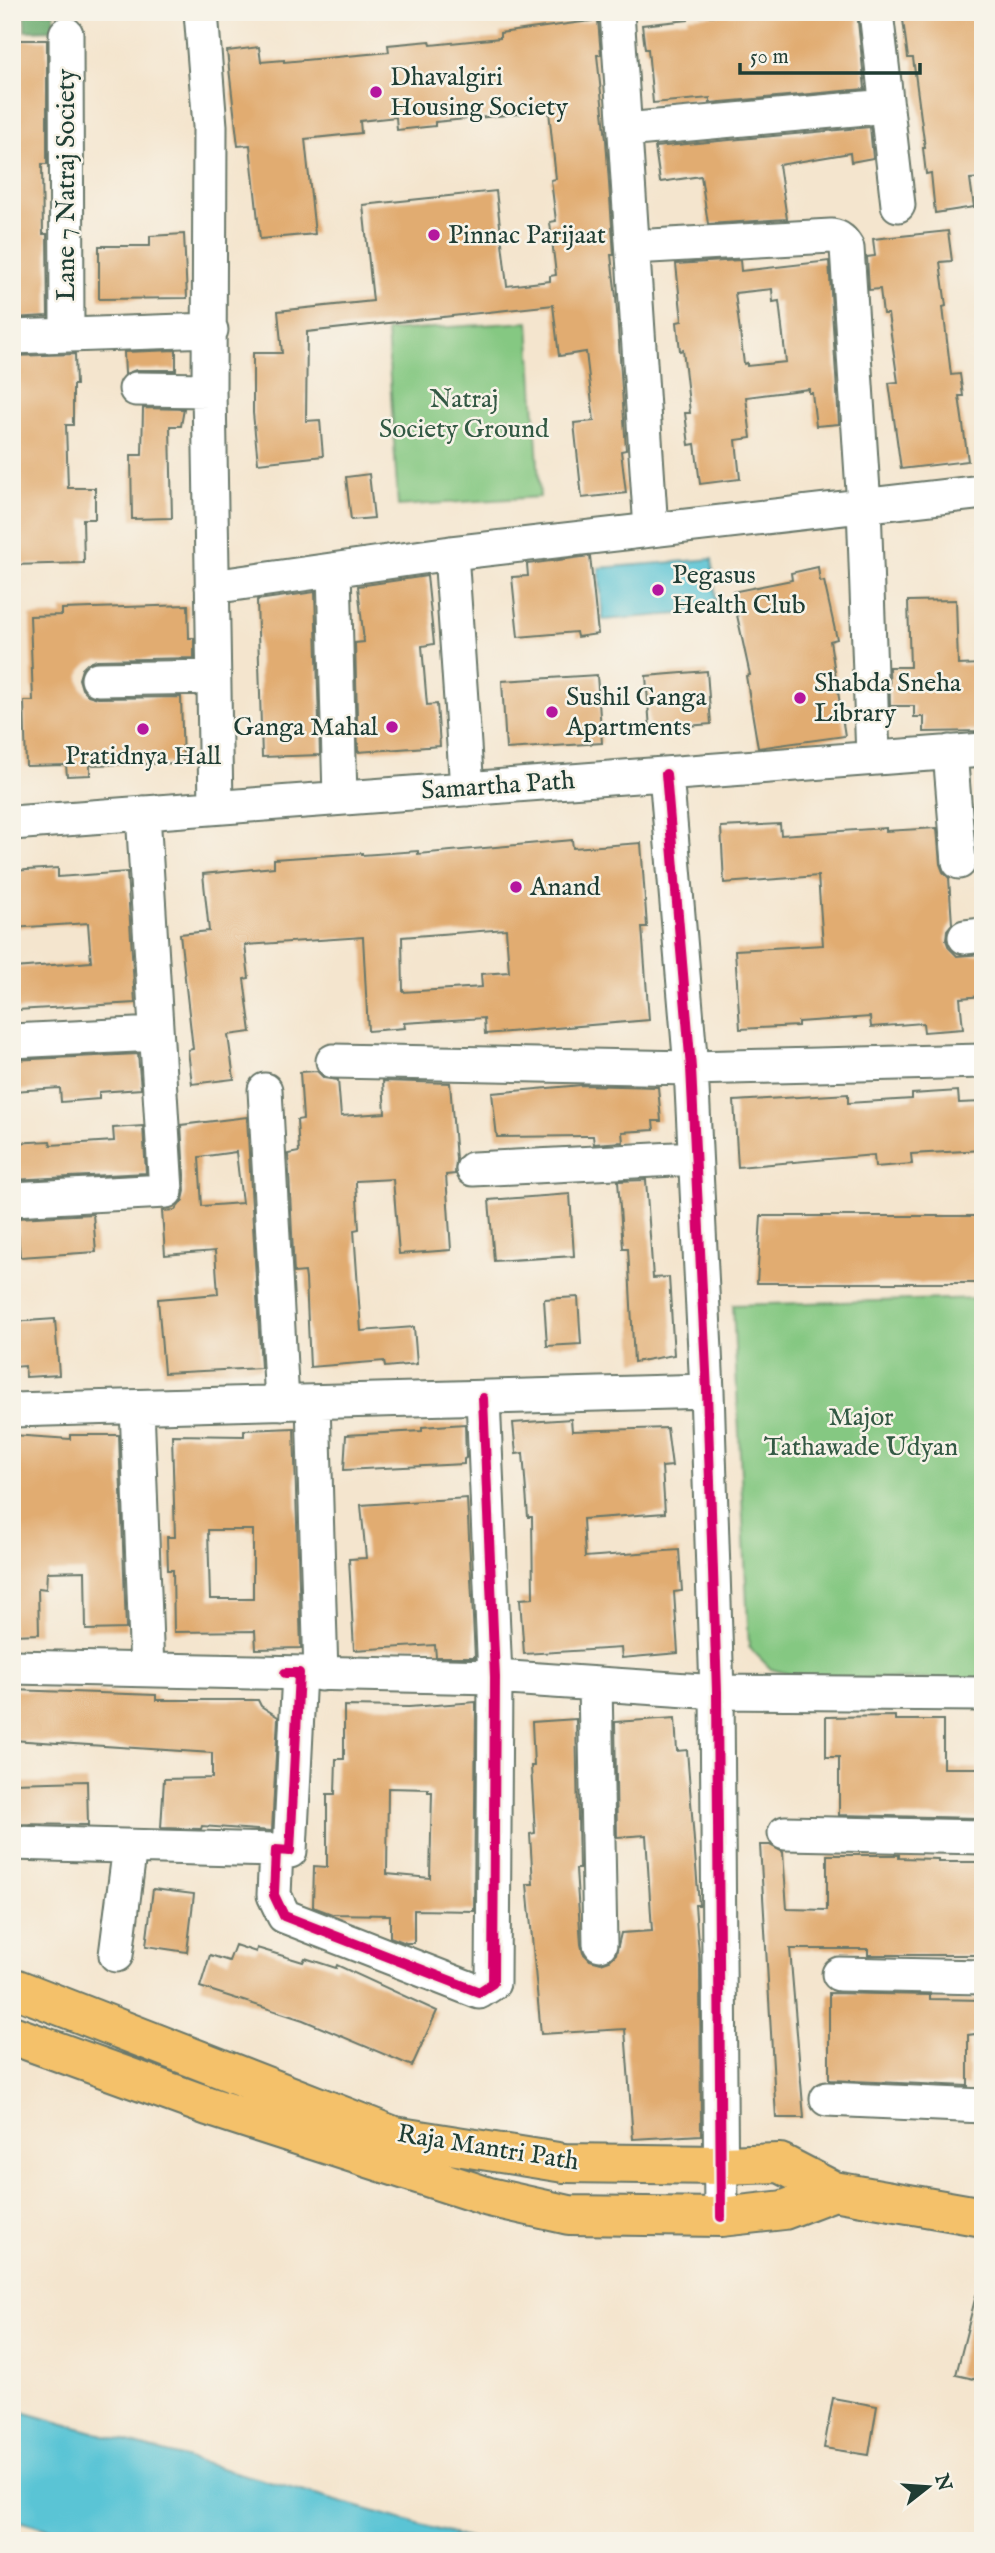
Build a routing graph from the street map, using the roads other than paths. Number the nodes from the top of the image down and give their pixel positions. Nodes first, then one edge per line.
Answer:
1 (201, 12) edge
2 (617, 12) edge
3 (876, 12) edge
4 (66, 34) dead end
5 (887, 106) junction
6 (625, 130) junction
7 (898, 205) dead end
8 (633, 247) junction
9 (211, 330) junction
10 (67, 335) junction
11 (12, 337) edge
12 (136, 389) dead end
13 (209, 390) junction
14 (983, 492) edge
15 (864, 506) junction
16 (651, 530) junction
17 (451, 553) junction
18 (334, 570) junction
19 (212, 587) junction
20 (214, 677) junction
21 (98, 679) dead end
22 (983, 750) edge
23 (950, 752) junction
24 (873, 758) junction
25 (666, 774) junction
26 (467, 789) junction
27 (340, 798) junction
28 (216, 807) junction
29 (143, 813) junction
30 (12, 822) edge
31 (959, 862) dead end
32 (156, 1034) junction
33 (12, 1041) edge
34 (333, 1061) dead end
35 (983, 1061) edge
36 (691, 1068) junction
37 (265, 1090) dead end
38 (695, 1157) junction
39 (473, 1169) dead end
40 (12, 1199) edge
41 (707, 1391) junction
42 (483, 1398) junction
43 (298, 1403) junction
44 (137, 1407) junction
45 (12, 1410) edge
46 (12, 1667) edge
47 (147, 1670) junction
48 (285, 1673) junction
49 (321, 1674) junction
50 (495, 1677) junction
51 (595, 1685) junction
52 (717, 1692) junction
53 (983, 1695) edge
54 (785, 1833) dead end
55 (983, 1838) edge
56 (12, 1843) edge
57 (130, 1846) junction
58 (276, 1850) junction
59 (600, 1944) dead end
60 (116, 1955) dead end
61 (839, 1974) dead end
62 (983, 1977) edge
63 (12, 1987) edge
64 (12, 2035) edge
65 (827, 2099) dead end
66 (983, 2106) edge
67 (721, 2165) junction
68 (834, 2191) junction
69 (721, 2217) junction
70 (983, 2217) edge

1 - 9 street
2 - 6 street
3 - 5 street
4 - 10 street, Lane 7 Natraj Society
5 - 6 street
5 - 7 street
6 - 8 street
8 - 15 street
8 - 16 street
9 - 10 street
9 - 13 street
10 - 11 street
12 - 13 street
13 - 19 street
14 - 15 street
15 - 16 street
15 - 24 street
16 - 17 street
17 - 18 street
17 - 26 street
18 - 19 street
18 - 27 street
19 - 20 street
20 - 21 street
20 - 28 street
22 - 23 street, Samartha Path
23 - 24 street, Samartha Path
23 - 31 street
24 - 25 street, Samartha Path
25 - 26 street, Samartha Path
25 - 36 street
26 - 27 street, Samartha Path
27 - 28 street, Samartha Path
28 - 29 street, Samartha Path
29 - 30 street, Samartha Path
29 - 32 street
32 - 33 street
32 - 40 street
34 - 36 street
35 - 36 street
36 - 38 street
37 - 43 street
38 - 39 street
38 - 41 street
41 - 42 street
41 - 52 street
42 - 43 street
42 - 50 street
43 - 44 street
43 - 49 street
44 - 45 street
44 - 47 street
46 - 47 street
47 - 48 street
48 - 49 street
48 - 58 street
49 - 50 street
50 - 51 street
50 - 58 street
51 - 52 street
51 - 59 street
52 - 53 street
52 - 67 street
54 - 55 street
56 - 57 street
57 - 58 street
57 - 60 street
61 - 62 street
63 - 67 main road, Raja Mantri Path
64 - 69 main road
65 - 66 street
67 - 68 main road, Raja Mantri Path
67 - 69 street
68 - 69 main road
68 - 70 main road, Raja Mantri Path

